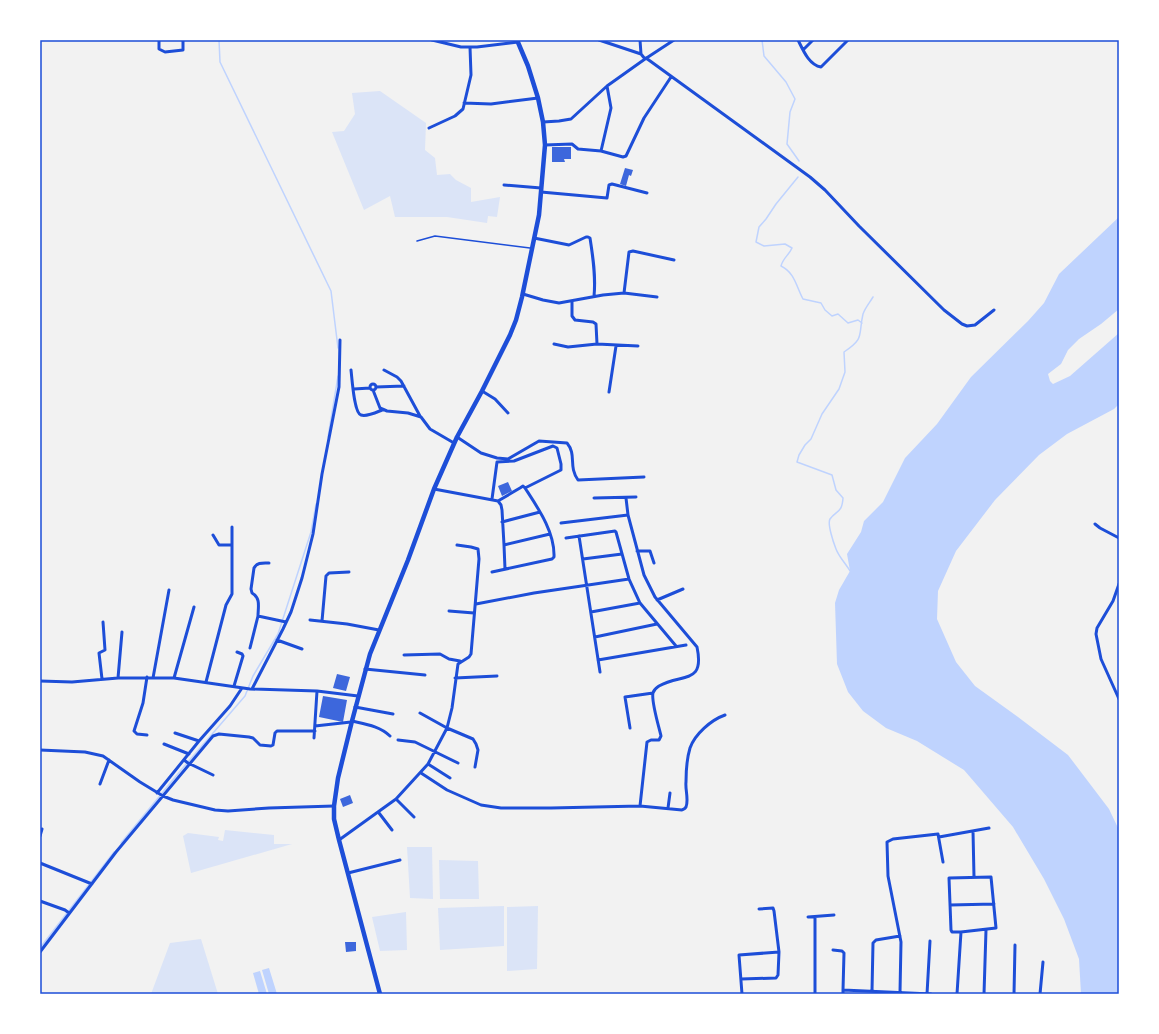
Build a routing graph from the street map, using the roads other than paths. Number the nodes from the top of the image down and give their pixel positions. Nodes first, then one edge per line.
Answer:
1 (159, 40) edge
2 (183, 40) edge
3 (432, 40) edge
4 (599, 40) edge
5 (640, 40) edge
6 (674, 40) edge
7 (798, 40) edge
8 (813, 40) edge
9 (848, 40) edge
10 (517, 41) edge
11 (470, 47) junction
12 (803, 50) junction
13 (641, 54) junction
14 (645, 58) junction
15 (671, 77) junction
16 (608, 88) junction
17 (538, 98) junction
18 (464, 103) junction
19 (542, 122) junction
20 (429, 128) dead end
21 (545, 145) junction
22 (601, 151) junction
23 (504, 185) dead end
24 (541, 190) junction
25 (648, 193) dead end
26 (534, 238) junction
27 (417, 241) dead end
28 (532, 248) junction
29 (674, 260) dead end
30 (624, 293) junction
31 (523, 294) junction
32 (594, 296) junction
33 (657, 297) dead end
34 (572, 302) junction
35 (994, 310) dead end
36 (340, 340) dead end
37 (554, 344) dead end
38 (597, 344) junction
39 (616, 346) junction
40 (638, 346) dead end
41 (351, 370) dead end
42 (384, 370) dead end
43 (404, 386) junction
44 (354, 389) junction
45 (372, 389) junction
46 (482, 391) junction
47 (609, 392) dead end
48 (382, 410) junction
49 (508, 413) dead end
50 (421, 417) junction
51 (457, 437) junction
52 (454, 443) junction
53 (644, 477) dead end
54 (525, 488) junction
55 (434, 489) junction
56 (636, 497) dead end
57 (594, 498) dead end
58 (626, 498) junction
59 (492, 499) junction
60 (498, 501) junction
61 (540, 512) junction
62 (628, 514) junction
63 (502, 522) junction
64 (561, 523) dead end
65 (1095, 524) dead end
66 (232, 527) dead end
67 (550, 534) junction
68 (213, 535) dead end
69 (579, 536) junction
70 (566, 538) dead end
71 (1119, 538) edge
72 (232, 545) junction
73 (457, 545) dead end
74 (504, 545) junction
75 (637, 551) junction
76 (622, 554) junction
77 (583, 559) junction
78 (269, 563) dead end
79 (654, 563) dead end
80 (505, 569) junction
81 (349, 572) dead end
82 (492, 572) dead end
83 (629, 579) junction
84 (1119, 584) edge
85 (586, 585) junction
86 (683, 589) dead end
87 (169, 590) dead end
88 (657, 600) junction
89 (640, 603) junction
90 (476, 604) junction
91 (194, 607) dead end
92 (449, 611) dead end
93 (591, 612) junction
94 (474, 613) junction
95 (258, 616) junction
96 (310, 620) dead end
97 (284, 621) junction
98 (322, 621) junction
99 (103, 622) dead end
100 (657, 624) junction
101 (379, 630) junction
102 (122, 632) dead end
103 (595, 637) junction
104 (277, 640) junction
105 (686, 645) dead end
106 (676, 646) junction
107 (250, 648) dead end
108 (302, 649) dead end
109 (237, 652) dead end
110 (404, 655) dead end
111 (598, 660) junction
112 (460, 661) junction
113 (365, 669) junction
114 (600, 672) dead end
115 (425, 675) dead end
116 (497, 676) dead end
117 (147, 677) junction
118 (118, 678) junction
119 (153, 678) junction
120 (174, 678) junction
121 (455, 678) junction
122 (102, 679) junction
123 (40, 681) edge
124 (206, 682) junction
125 (234, 686) junction
126 (243, 688) junction
127 (251, 689) junction
128 (317, 691) junction
129 (653, 692) junction
130 (358, 696) junction
131 (1119, 699) edge
132 (355, 707) junction
133 (420, 713) dead end
134 (393, 714) dead end
135 (725, 715) dead end
136 (351, 722) junction
137 (315, 726) junction
138 (447, 728) junction
139 (630, 728) dead end
140 (315, 731) junction
141 (175, 733) dead end
142 (147, 735) dead end
143 (390, 736) dead end
144 (314, 738) dead end
145 (398, 740) dead end
146 (199, 741) junction
147 (164, 744) dead end
148 (40, 750) edge
149 (435, 751) junction
150 (189, 754) junction
151 (109, 760) junction
152 (187, 762) junction
153 (458, 763) dead end
154 (428, 764) junction
155 (475, 767) dead end
156 (421, 773) junction
157 (213, 775) dead end
158 (450, 778) dead end
159 (100, 784) dead end
160 (670, 793) dead end
161 (160, 794) junction
162 (396, 799) junction
163 (334, 806) junction
164 (640, 806) junction
165 (668, 808) junction
166 (379, 812) junction
167 (414, 817) dead end
168 (989, 828) dead end
169 (42, 829) dead end
170 (392, 830) dead end
171 (973, 831) junction
172 (40, 836) edge
173 (939, 837) junction
174 (339, 840) junction
175 (400, 860) dead end
176 (943, 862) dead end
177 (40, 863) edge
178 (348, 873) junction
179 (974, 877) junction
180 (90, 883) junction
181 (40, 901) edge
182 (994, 904) junction
183 (950, 905) junction
184 (760, 909) dead end
185 (67, 911) junction
186 (834, 915) dead end
187 (808, 917) dead end
188 (816, 917) junction
189 (986, 930) junction
190 (961, 932) junction
191 (900, 936) junction
192 (930, 941) dead end
193 (1015, 945) dead end
194 (42, 946) edge
195 (833, 950) dead end
196 (40, 952) edge
197 (779, 952) junction
198 (1043, 962) dead end
199 (741, 979) junction
200 (843, 990) junction
201 (872, 991) junction
202 (900, 992) junction
203 (380, 994) edge
204 (742, 994) edge
205 (815, 994) edge
206 (843, 994) edge
207 (927, 994) edge
208 (931, 994) edge
209 (957, 994) edge
210 (984, 994) edge
211 (1014, 994) edge
212 (1040, 994) edge

1 - 2 street
3 - 11 street
4 - 13 street
5 - 13 street
6 - 14 street
7 - 12 street
8 - 12 street
9 - 12 street
10 - 11 street
10 - 17 main road
11 - 18 street
13 - 14 street
14 - 15 street
14 - 16 street
15 - 22 street
15 - 35 street
16 - 19 street
16 - 22 street
17 - 18 street
17 - 19 main road
18 - 20 street
19 - 21 main road
21 - 22 street
21 - 24 main road
23 - 24 street
24 - 25 street
24 - 26 main road
26 - 28 main road
26 - 32 street
27 - 28 lane
28 - 31 main road
29 - 30 street
30 - 32 street
30 - 33 street
31 - 34 street
31 - 46 main road
32 - 34 street
34 - 38 street
36 - 97 street
37 - 38 street
38 - 39 street
39 - 40 street
39 - 47 street
41 - 44 street
42 - 43 street
43 - 45 street
43 - 50 street
44 - 45 street
44 - 48 street
45 - 48 street
46 - 49 street
46 - 51 main road
48 - 50 street
50 - 52 street
51 - 52 main road
51 - 53 street
52 - 55 main road
54 - 59 street
54 - 60 street
54 - 61 street
55 - 59 street
55 - 101 main road
56 - 58 street
57 - 58 street
58 - 62 street
59 - 60 street
60 - 63 street
61 - 63 street
61 - 67 street
62 - 64 street
62 - 75 street
63 - 74 street
65 - 71 street
66 - 72 street
67 - 74 street
67 - 80 street
68 - 72 street
69 - 70 street
69 - 76 street
69 - 77 street
72 - 124 street
73 - 90 street
74 - 80 street
75 - 79 street
75 - 88 street
76 - 77 street
76 - 83 street
77 - 85 street
78 - 95 street
80 - 82 street
81 - 98 street
83 - 85 street
83 - 89 street
84 - 131 street
85 - 90 street
85 - 93 street
86 - 88 street
87 - 119 street
88 - 129 street
89 - 93 street
89 - 100 street
90 - 94 street
91 - 120 street
92 - 94 street
93 - 103 street
94 - 112 street
95 - 97 street
95 - 107 street
96 - 98 street
97 - 104 street
98 - 101 street
99 - 122 street
100 - 103 street
100 - 106 street
101 - 113 main road
102 - 118 street
103 - 111 street
104 - 108 street
104 - 127 street
105 - 106 street
106 - 111 street
109 - 125 street
110 - 112 street
111 - 114 street
112 - 121 street
113 - 115 street
113 - 130 main road
116 - 121 street
117 - 118 street
117 - 119 street
117 - 142 street
118 - 122 street
119 - 120 street
120 - 124 street
121 - 138 street
122 - 123 street
124 - 125 street
125 - 126 street
126 - 127 street
126 - 146 street
127 - 128 street
128 - 130 street
128 - 137 street
129 - 139 street
129 - 164 street
130 - 132 main road
132 - 134 street
132 - 136 main road
133 - 138 street
135 - 165 street
136 - 137 street
136 - 143 street
136 - 163 main road
137 - 140 street
138 - 149 street
138 - 155 street
140 - 144 street
140 - 152 street
141 - 146 street
145 - 149 street
146 - 150 street
147 - 150 street
148 - 151 street
149 - 153 street
149 - 154 street
150 - 152 street
151 - 159 street
151 - 161 street
152 - 157 street
152 - 161 street
152 - 161 street
154 - 156 street
154 - 158 street
156 - 162 street
156 - 164 street
160 - 165 street
161 - 163 street
161 - 180 street
162 - 166 street
162 - 167 street
163 - 174 main road
164 - 165 street
166 - 170 street
166 - 174 street
168 - 171 street
169 - 172 street
171 - 173 street
171 - 179 street
173 - 176 street
173 - 191 street
174 - 178 main road
175 - 178 street
177 - 180 street
178 - 203 main road
179 - 182 street
179 - 183 street
180 - 185 street
181 - 185 street
182 - 183 street
182 - 189 street
183 - 190 street
184 - 197 street
185 - 194 street
186 - 188 street
187 - 188 street
188 - 205 street
189 - 190 street
189 - 210 street
190 - 209 street
191 - 201 street
191 - 202 street
192 - 207 street
193 - 211 street
194 - 196 street
195 - 200 street
197 - 199 street
197 - 199 street
198 - 212 street
199 - 204 street
200 - 201 street
200 - 206 street
201 - 202 street
202 - 207 street
207 - 208 street

